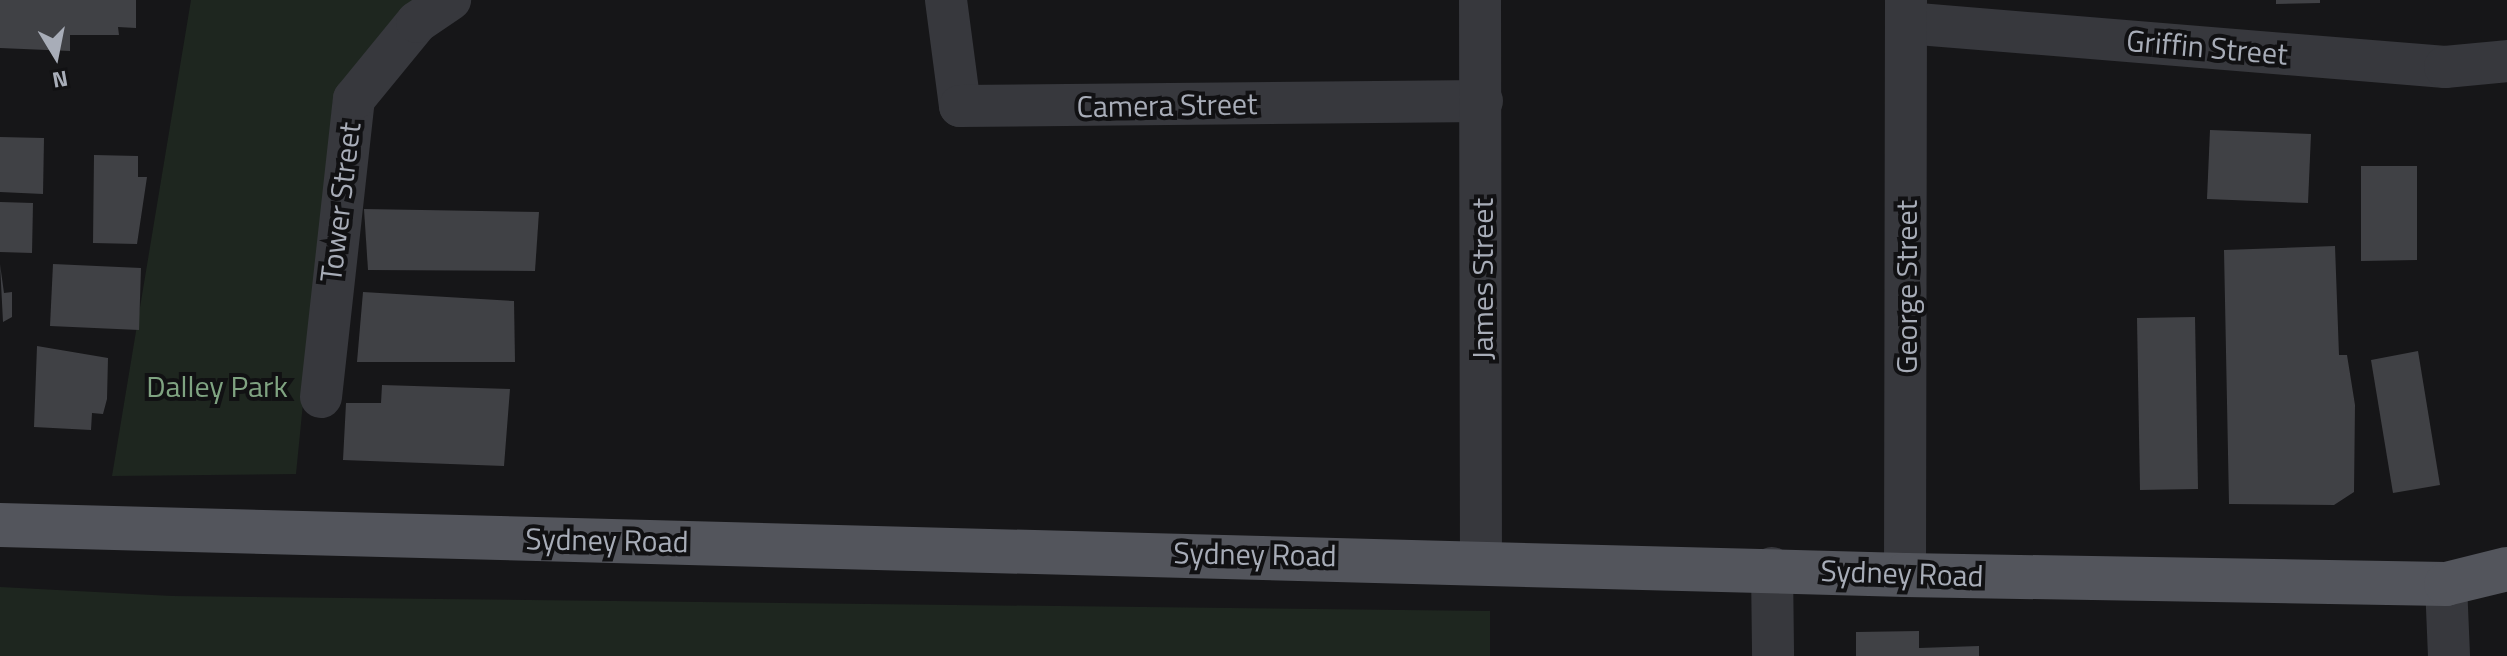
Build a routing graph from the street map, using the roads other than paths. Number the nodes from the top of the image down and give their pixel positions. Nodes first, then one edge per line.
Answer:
1 (450, 0) edge
2 (946, 0) edge
3 (1480, 0) edge
4 (1906, 12) edge
5 (2507, 61) edge
6 (1482, 101) junction
7 (321, 397) dead end
8 (0, 525) edge
9 (1481, 559) junction
10 (1772, 568) junction
11 (2507, 569) edge
12 (1905, 575) junction
13 (2446, 584) junction
14 (1773, 656) edge
15 (2449, 656) edge

1 - 7 street, Tower Street
2 - 6 street, Camera Street
3 - 6 street, James Street
4 - 5 street, Griffin Street
4 - 12 street, George Street
6 - 9 street, James Street
8 - 9 main road, Sydney Road
9 - 10 main road, Sydney Road
10 - 12 main road, Sydney Road
10 - 14 street
11 - 13 main road, Sydney Road
12 - 13 main road, Sydney Road
13 - 15 street

